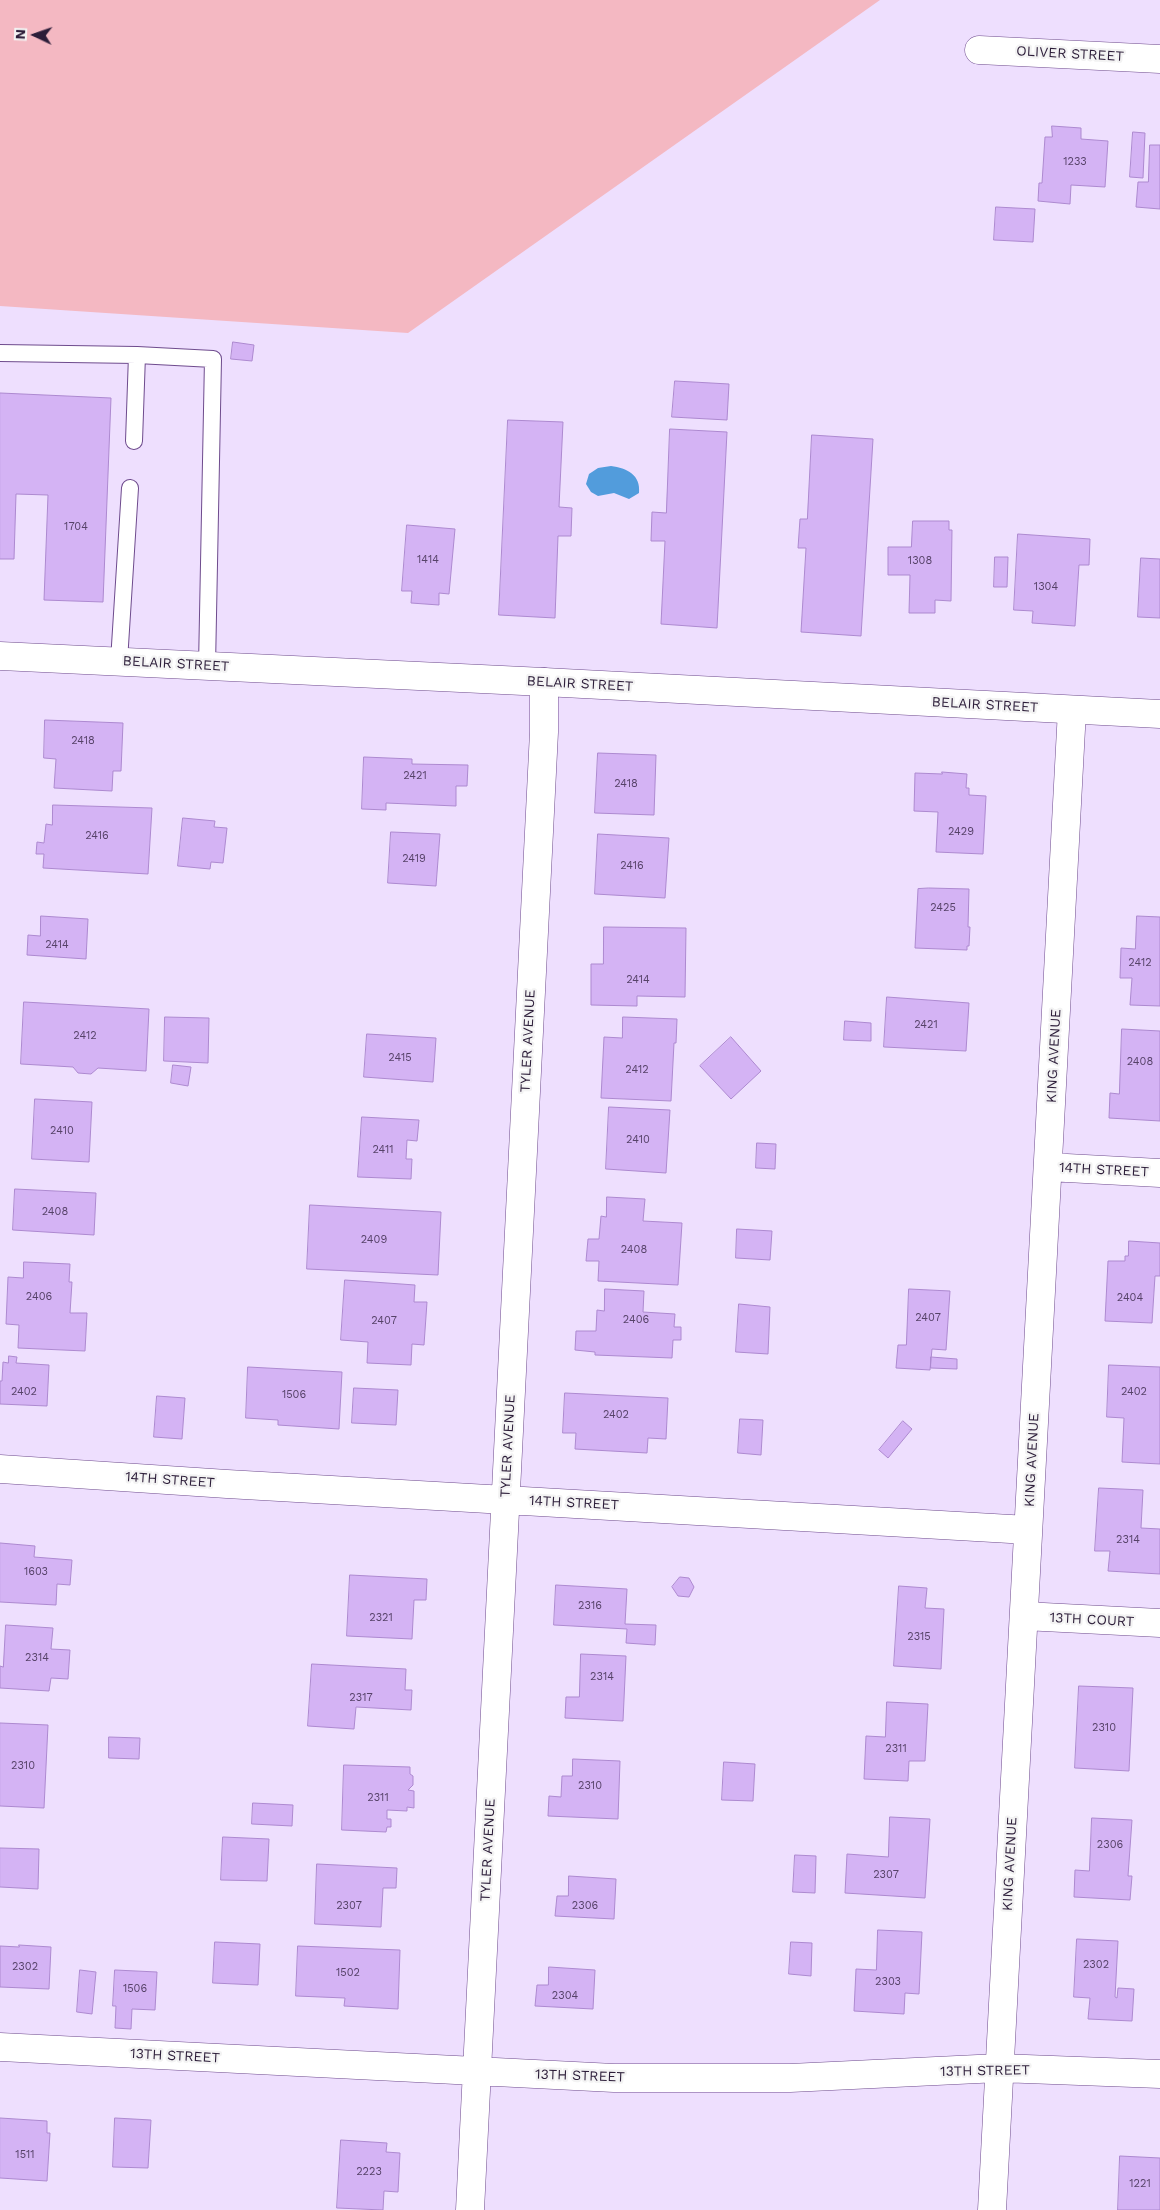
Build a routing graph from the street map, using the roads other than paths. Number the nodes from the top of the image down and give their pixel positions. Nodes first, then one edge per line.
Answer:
1 (979, 50) dead end
2 (1160, 58) edge
3 (0, 353) edge
4 (137, 355) junction
5 (134, 442) dead end
6 (130, 488) dead end
7 (0, 656) edge
8 (119, 661) junction
9 (207, 666) junction
10 (544, 682) junction
11 (1072, 710) junction
12 (1160, 714) edge
13 (1048, 1167) junction
14 (1160, 1173) edge
15 (0, 1469) edge
16 (505, 1499) junction
17 (1028, 1530) junction
18 (1024, 1616) junction
19 (1160, 1623) edge
20 (0, 2047) edge
21 (999, 2068) junction
22 (477, 2072) junction
23 (1160, 2074) edge
24 (470, 2210) edge
25 (992, 2210) edge

1 - 2 street, OLIVER STREET
3 - 4 lane
4 - 5 lane
4 - 9 lane
6 - 8 lane
7 - 8 street, BELAIR STREET
8 - 9 street, BELAIR STREET
9 - 10 street, BELAIR STREET
10 - 11 street, BELAIR STREET
10 - 16 street, TYLER AVENUE
11 - 12 street, BELAIR STREET
11 - 13 street, KING AVENUE
13 - 14 street, 14TH STREET
13 - 17 street, KING AVENUE
15 - 16 street, 14TH STREET
16 - 17 street, 14TH STREET
16 - 22 street, TYLER AVENUE
17 - 18 street, KING AVENUE
18 - 19 street, 13TH COURT
18 - 21 street, KING AVENUE
20 - 22 street, 13TH STREET
21 - 22 street, 13TH STREET
21 - 23 street, 13TH STREET
21 - 25 street, KING AVENUE
22 - 24 street, TYLER AVENUE

